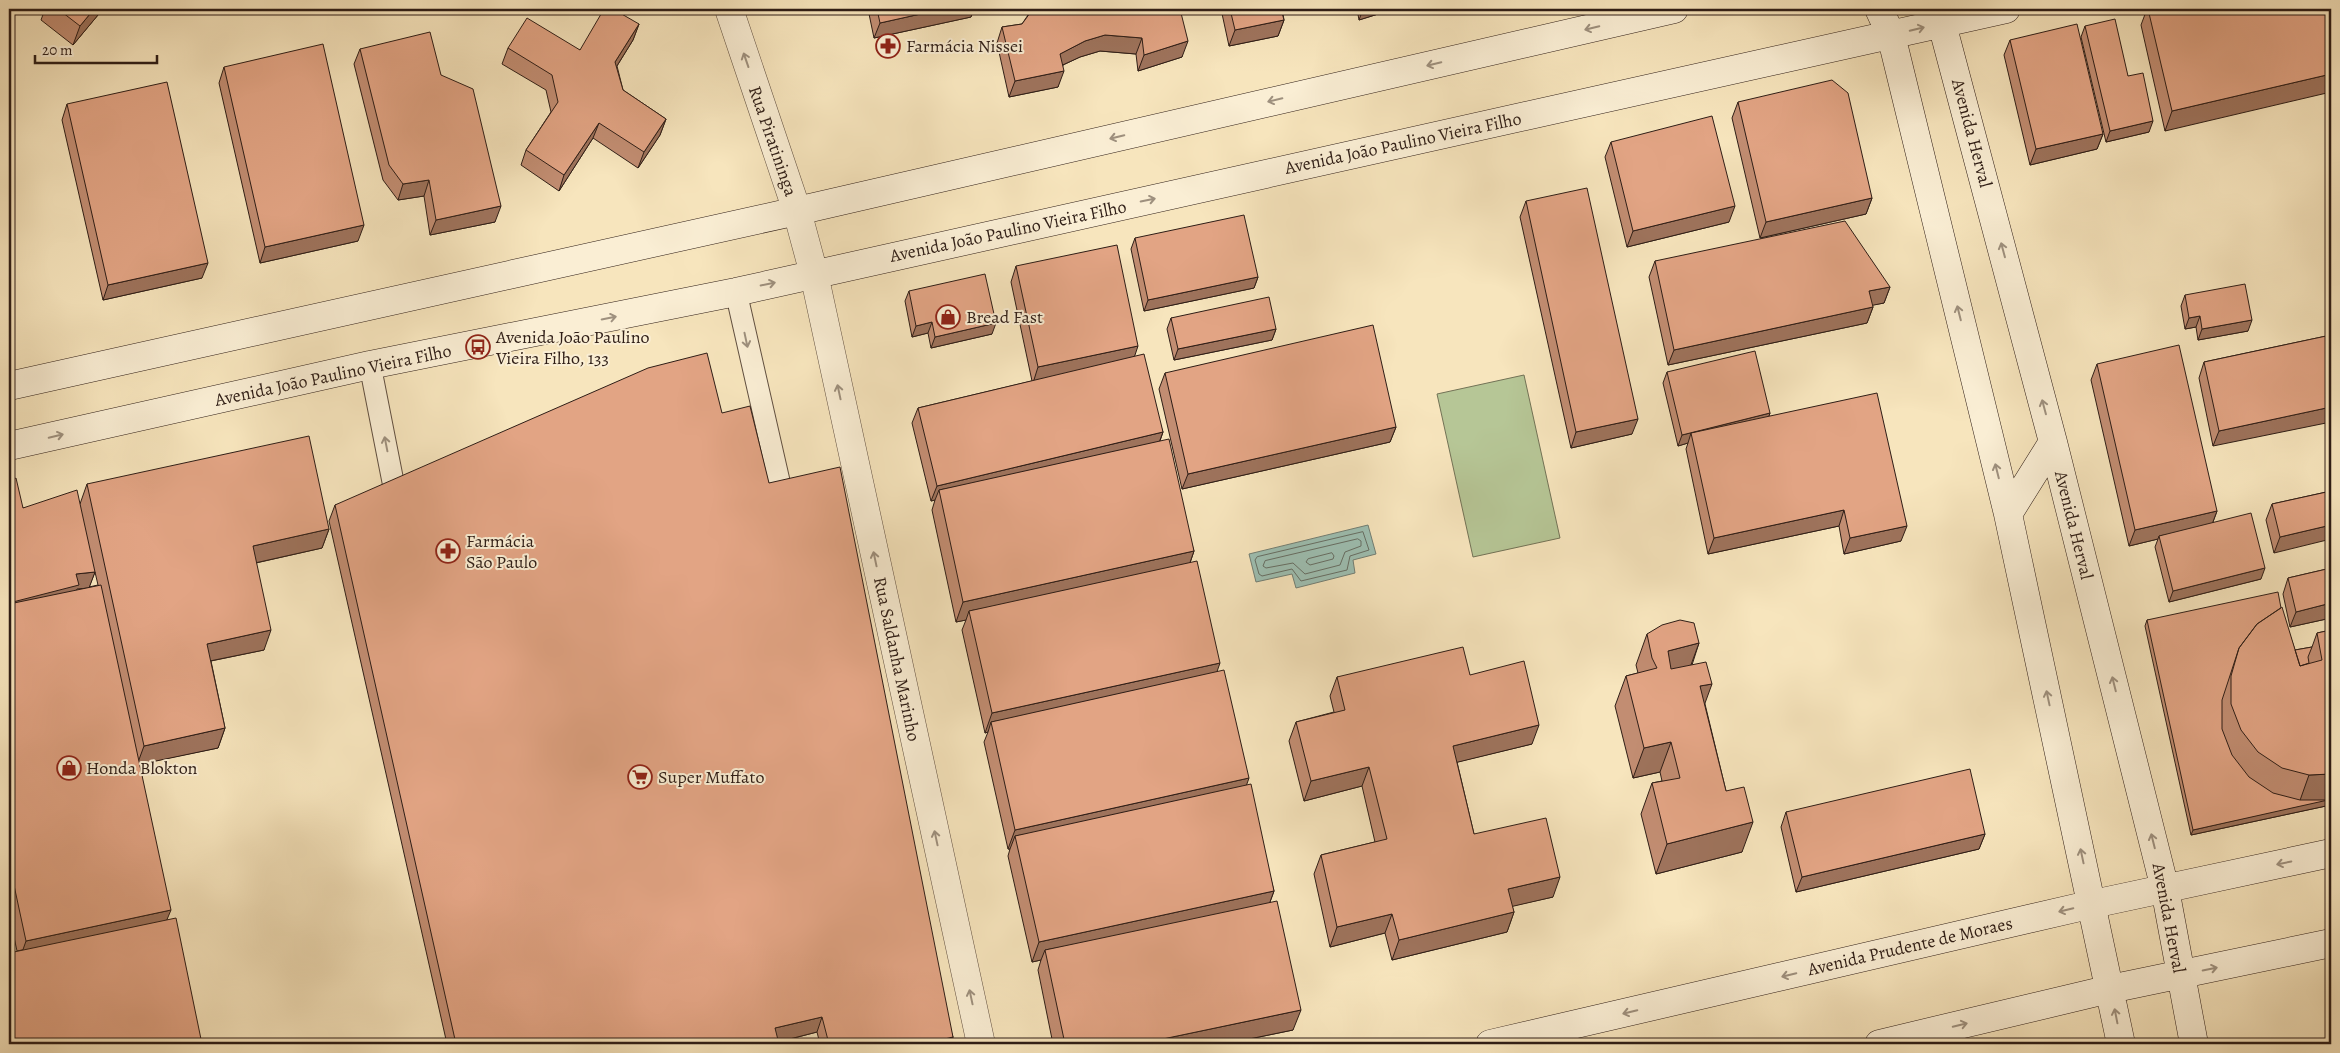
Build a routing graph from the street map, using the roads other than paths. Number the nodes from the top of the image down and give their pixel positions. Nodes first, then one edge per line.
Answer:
1 (729, 9) edge
2 (1674, 9) edge
3 (1879, 9) edge
4 (2006, 9) edge
5 (1942, 13) edge
6 (1891, 36) junction
7 (797, 210) junction
8 (814, 274) junction
9 (736, 292) junction
10 (370, 365) junction
11 (9, 386) edge
12 (2053, 442) junction
13 (9, 446) edge
14 (395, 492) edge
15 (782, 494) edge
16 (2008, 514) junction
17 (2331, 853) edge
18 (2165, 889) junction
19 (2093, 904) junction
20 (2331, 943) edge
21 (2180, 975) junction
22 (2110, 989) junction
23 (981, 1044) edge
24 (1490, 1044) edge
25 (1879, 1044) edge
26 (2121, 1044) edge
27 (2194, 1044) edge

7 -> 1 main road, Rua Piratininga
2 -> 7 main road
3 - 6 main road
4 - 5 main road, Avenida João Paulino Vieira Filho
6 -> 5 main road, Avenida João Paulino Vieira Filho
12 -> 5 main road, Avenida Herval
8 -> 6 main road, Avenida João Paulino Vieira Filho
16 -> 6 main road
7 - 8 main road, Rua Piratininga
7 - 11 main road
9 -> 8 main road, Avenida João Paulino Vieira Filho
23 -> 8 main road, Rua Saldanha Marinho
10 -> 9 main road, Avenida João Paulino Vieira Filho
9 -> 15 lane
13 -> 10 main road, Avenida João Paulino Vieira Filho
14 -> 10 lane
12 - 16 main road
18 -> 12 main road, Avenida Herval
19 -> 16 main road
17 -> 18 main road, Avenida Prudente de Moraes
18 - 19 main road, Avenida Prudente de Moraes
18 - 21 main road, Avenida Herval
19 - 22 main road
19 -> 24 main road, Avenida Prudente de Moraes
21 -> 20 main road
21 - 22 main road
21 - 27 main road, Avenida Herval
25 -> 22 main road
26 -> 22 main road

